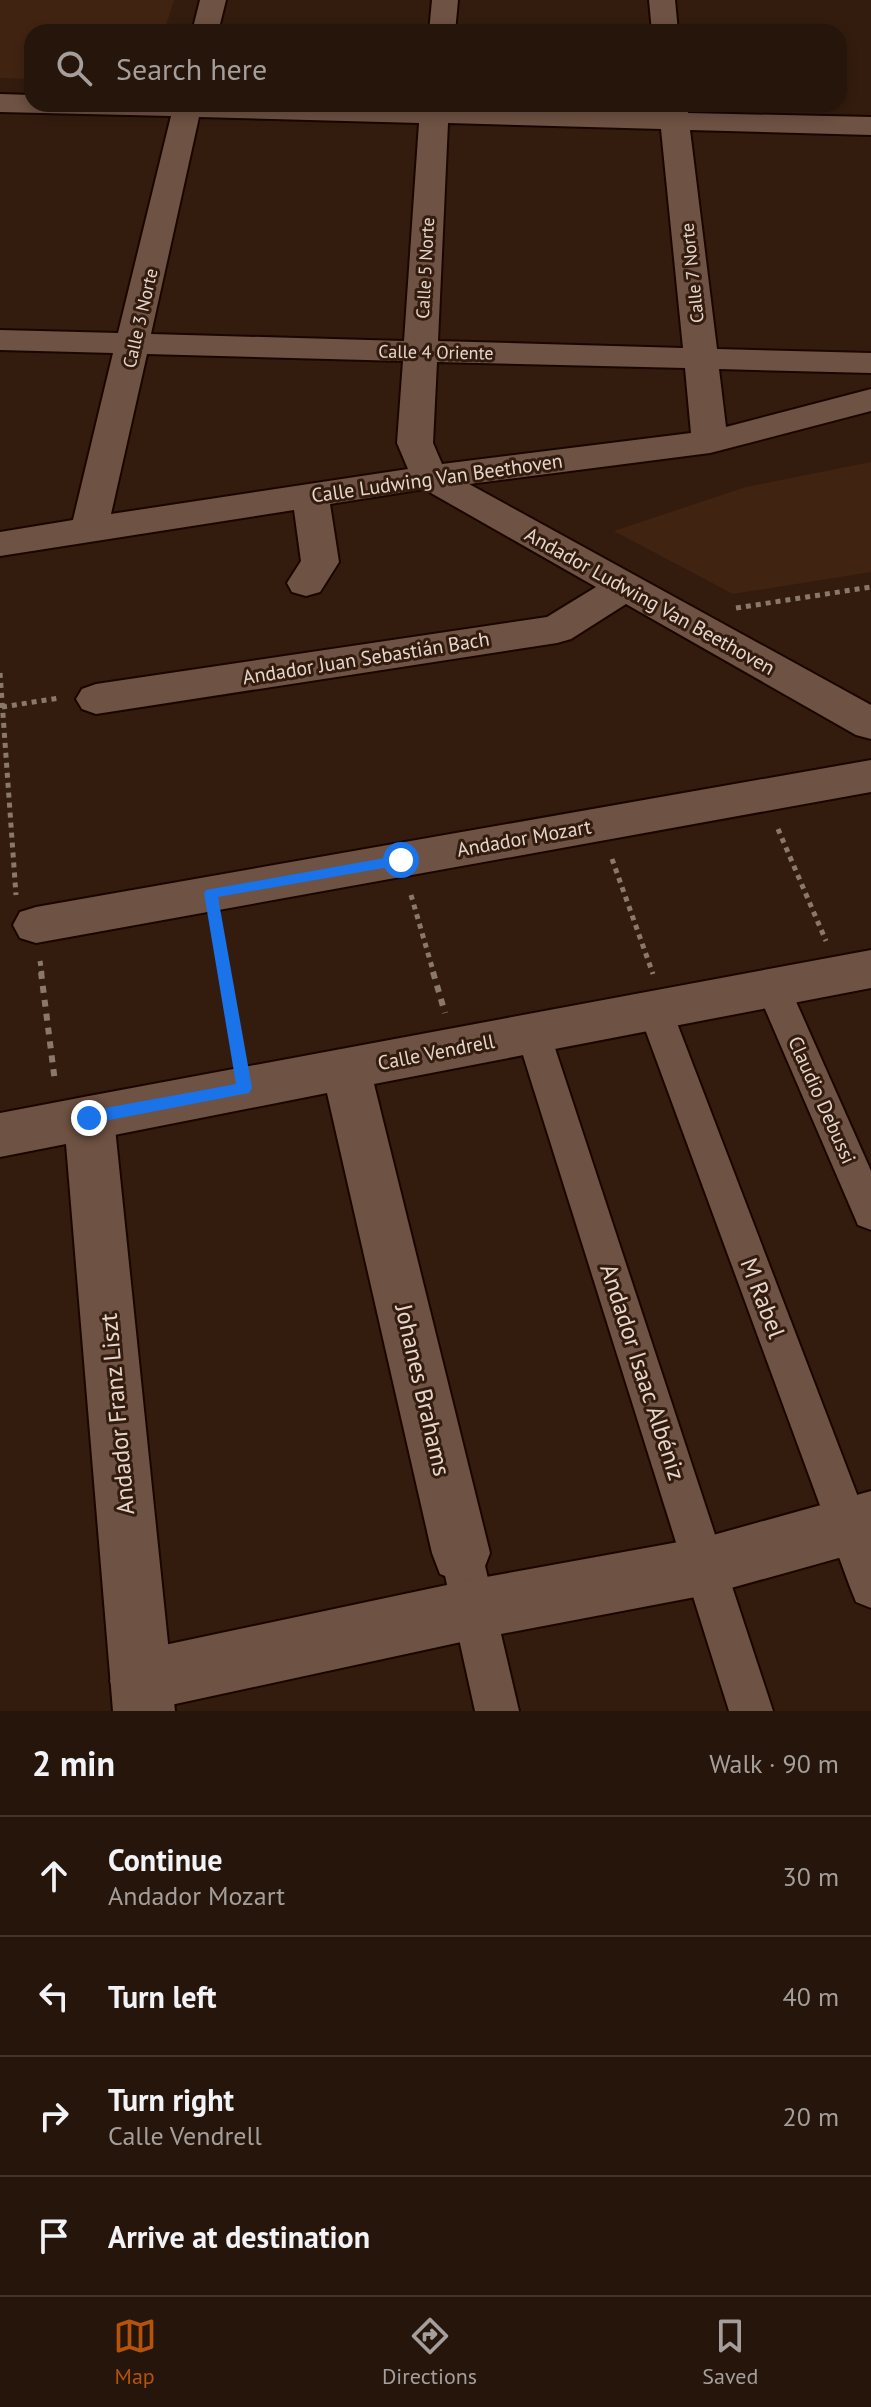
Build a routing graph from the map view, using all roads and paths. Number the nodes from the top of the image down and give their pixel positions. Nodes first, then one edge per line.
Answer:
1 (213, 0) edge
2 (445, 0) edge
3 (662, 0) edge
4 (207, 24) edge
5 (443, 24) edge
6 (664, 24) edge
7 (0, 103) edge
8 (24, 103) edge
9 (187, 112) edge
10 (434, 112) edge
11 (674, 112) edge
12 (871, 126) edge
13 (0, 340) edge
14 (134, 344) junction
15 (420, 351) junction
16 (701, 357) junction
17 (871, 363) edge
18 (871, 400) edge
19 (710, 442) junction
20 (429, 477) junction
21 (310, 496) junction
22 (89, 531) junction
23 (0, 544) edge
24 (306, 583) dead end
25 (625, 587) junction
26 (871, 587) edge
27 (680, 617) junction
28 (96, 699) joint
29 (0, 707) edge
30 (871, 724) edge
31 (871, 776) edge
32 (763, 795) junction
33 (600, 824) junction
34 (401, 860) junction
35 (211, 893) junction
36 (36, 925) dead end
37 (856, 972) edge
38 (773, 988) junction
39 (660, 1009) junction
40 (533, 1033) junction
41 (455, 1048) junction
42 (346, 1069) junction
43 (244, 1088) junction
44 (89, 1118) junction
45 (0, 1135) edge
46 (871, 1213) edge
47 (860, 1523) edge
48 (461, 1553) joint
49 (706, 1566) junction
50 (871, 1587) edge
51 (475, 1609) junction
52 (142, 1696) edge
53 (497, 1711) edge
54 (751, 1711) edge

1 - 4 street
2 - 5 street
3 - 6 street
7 - 8 street
9 - 14 street, Calle 3 Norte
10 - 15 street, Calle 5 Norte
11 - 12 street
11 - 16 street, Calle 7 Norte
13 - 14 street, Calle 4 Oriente
14 - 15 street, Calle 4 Oriente
14 - 22 street, Calle 3 Norte
15 - 16 street, Calle 4 Oriente
15 - 20 street, Calle 5 Norte
16 - 17 street, Calle 4 Oriente
16 - 19 street, Calle 7 Norte
18 - 19 street, Calle Ludwing Van Beethoven
19 - 20 street, Calle Ludwing Van Beethoven
20 - 21 street, Calle Ludwing Van Beethoven
20 - 25 street, Andador Ludwing Van Beethoven
21 - 22 street, Calle Ludwing Van Beethoven
21 - 24 street
22 - 23 street, Calle Ludwing Van Beethoven
25 - 27 street, Andador Ludwing Van Beethoven
25 - 28 street, Andador Juan Sebastián Bach
26 - 27 path
27 - 30 street, Andador Ludwing Van Beethoven
28 - 29 path
31 - 32 street, Andador Mozart
32 - 33 street, Andador Mozart
32 - 37 path
33 - 34 street, Andador Mozart
33 - 39 path
34 - 35 street, Andador Mozart
34 - 41 path
35 - 36 street, Andador Mozart
35 - 43 path
37 - 38 street, Calle Vendrell
38 - 39 street, Calle Vendrell
38 - 46 street, Claudio Debussi
39 - 40 street, Calle Vendrell
39 - 47 street, M Rabel
40 - 41 street, Calle Vendrell
40 - 49 street, Andador Isaac Albéniz
41 - 42 street, Calle Vendrell
42 - 43 street, Calle Vendrell
42 - 48 street, Johanes Brahams
43 - 44 street, Calle Vendrell
44 - 45 street, Calle Vendrell
44 - 52 street, Andador Franz Liszt
47 - 49 street
47 - 50 street, M Rabel
48 - 51 street, Johanes Brahams
49 - 51 street
49 - 54 street, Andador Isaac Albéniz
51 - 52 street
51 - 53 street, Johanes Brahams

